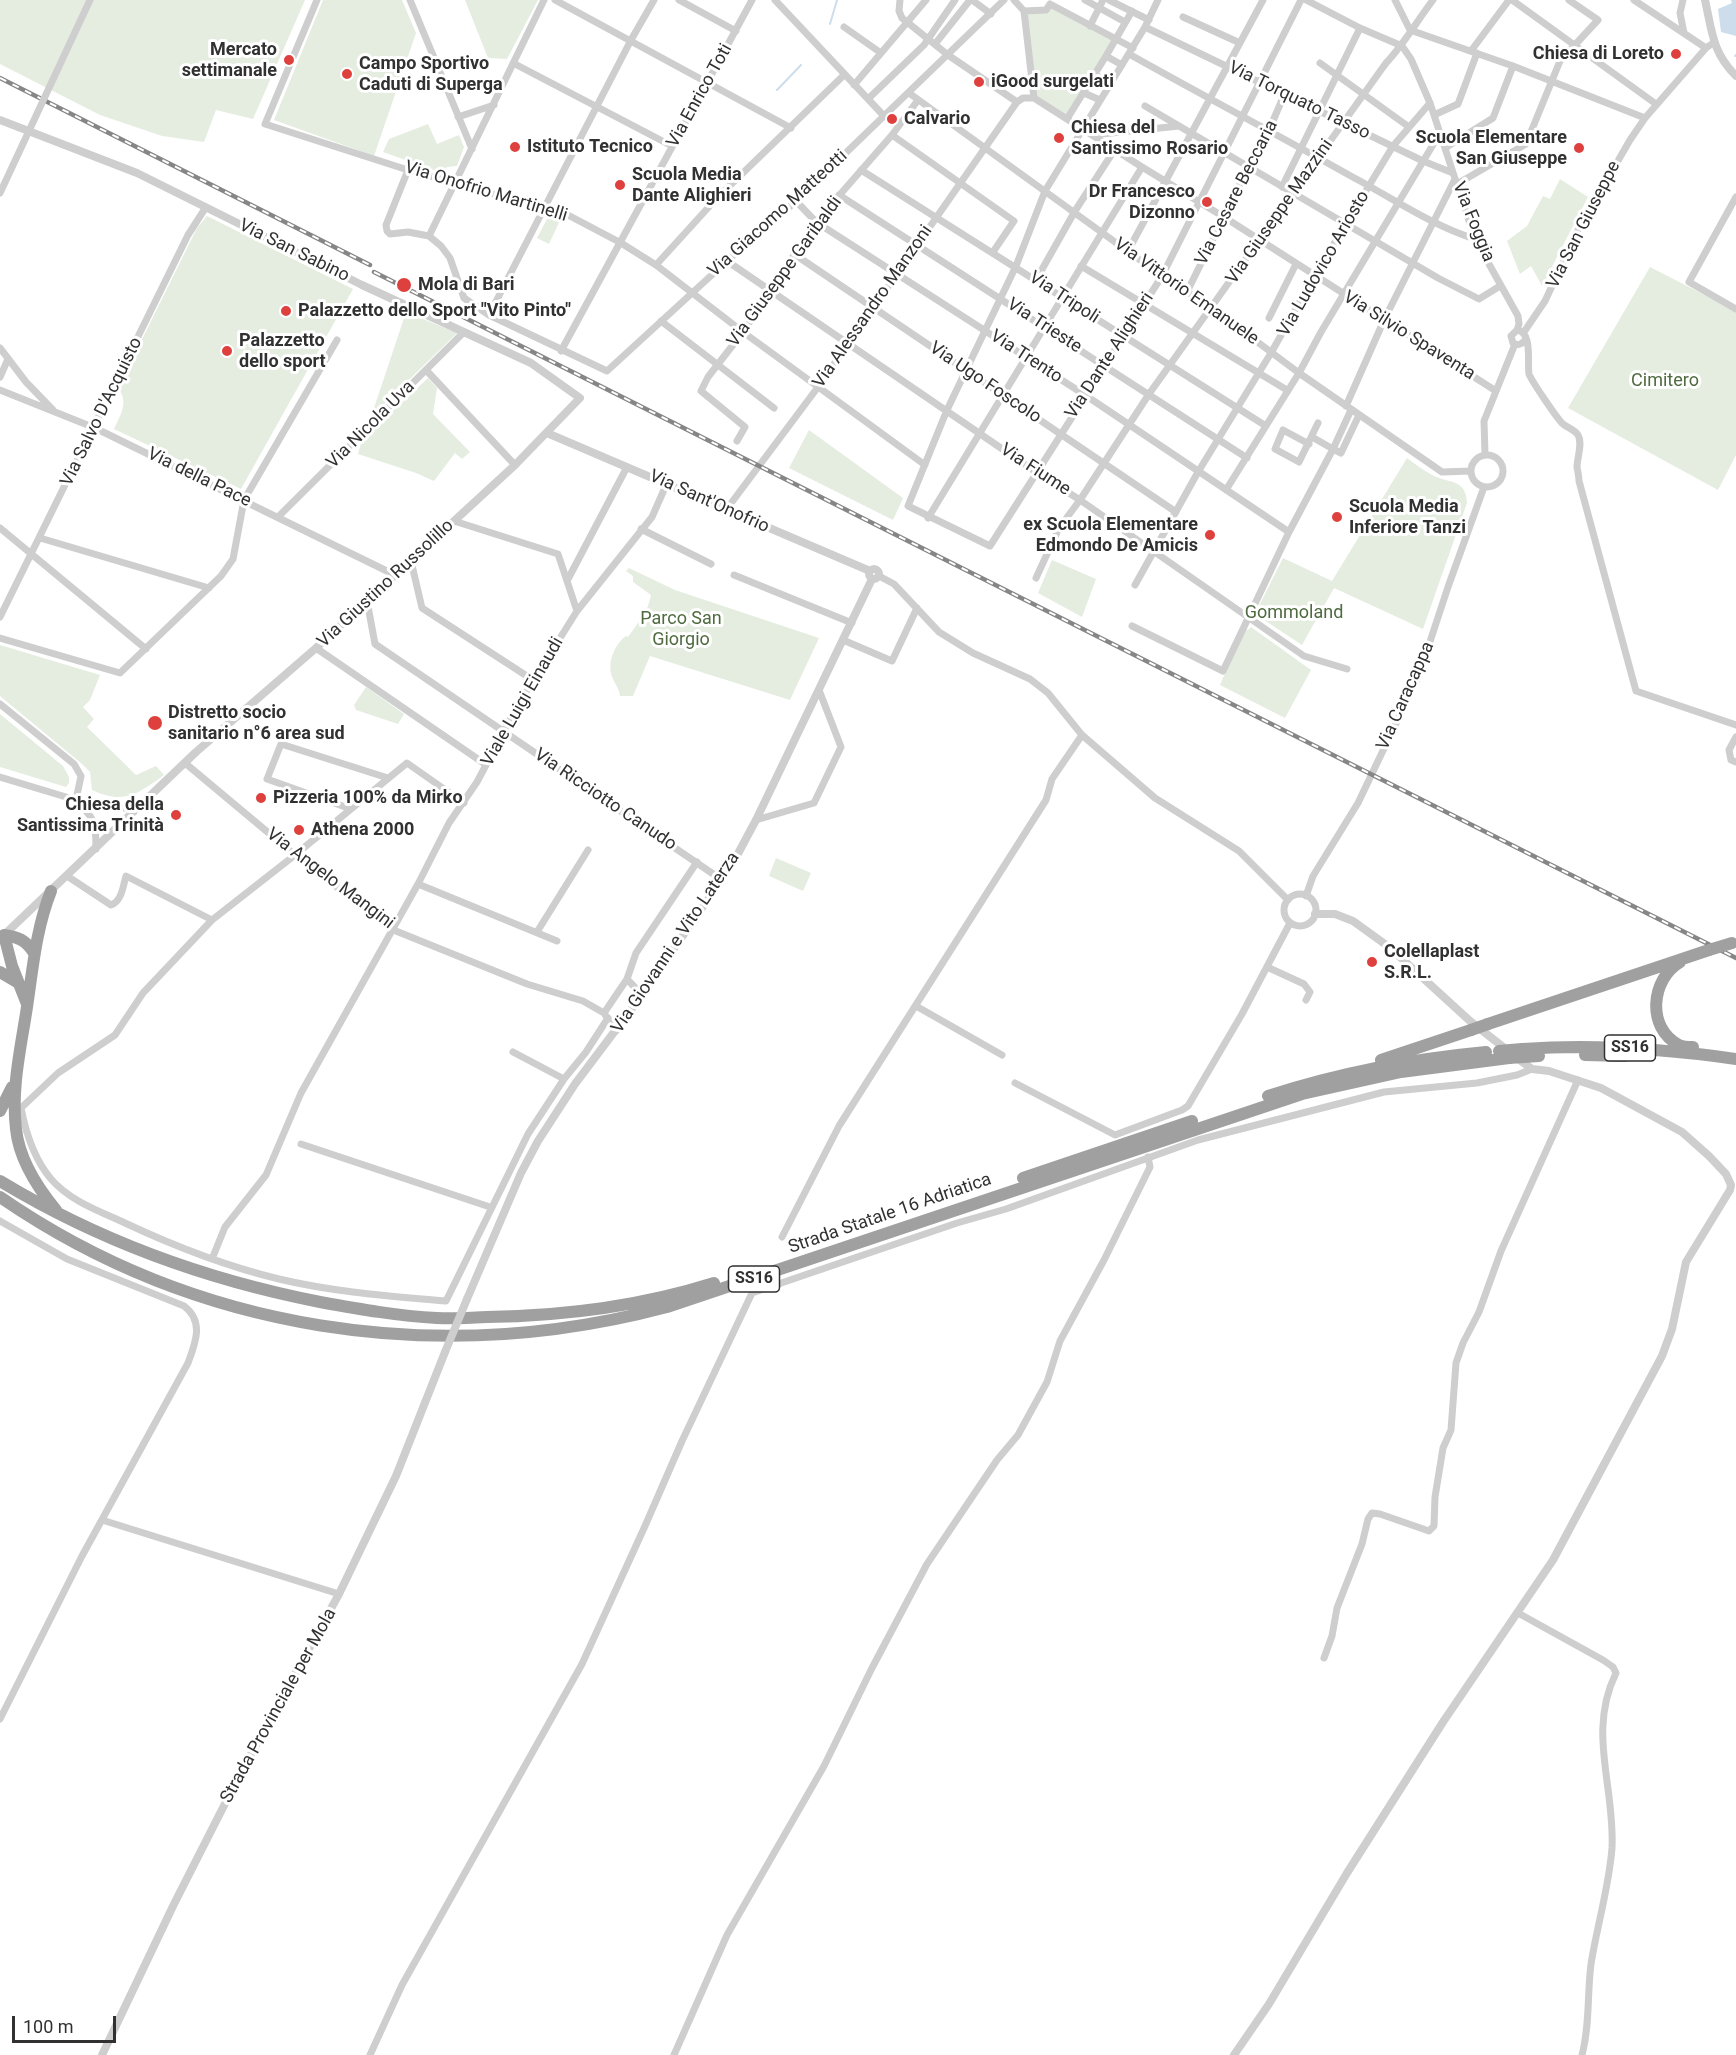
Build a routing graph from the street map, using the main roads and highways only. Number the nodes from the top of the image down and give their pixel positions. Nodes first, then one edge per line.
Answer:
1 (51, 891) road end
2 (2, 935) edge
3 (1734, 942) edge
4 (1709, 950) junction
5 (33, 953) junction
6 (0, 972) edge
7 (17, 982) junction
8 (27, 1005) junction
9 (1736, 1053) edge
10 (1504, 1054) junction
11 (1736, 1059) edge
12 (1736, 1067) edge
13 (1327, 1079) junction
14 (15, 1080) junction
15 (0, 1112) edge
16 (0, 1181) edge
17 (0, 1197) edge
18 (61, 1215) junction

1 - 5 highway
2 - 5 highway
2 - 7 highway
3 - 4 highway, bridge
4 - 9 highway
4 - 13 highway, bridge
5 - 8 highway
6 - 7 highway
7 - 8 highway
8 - 14 highway
10 - 11 highway, Strada Statale 16 Adriatica / SS16, bridge
10 - 12 highway, Strada Statale 16 Adriatica / SS16, bridge
10 - 13 highway, Strada Statale 16 Adriatica / SS16
10 - 17 highway, Strada Statale 16 Adriatica / SS16
13 - 18 highway, Strada Statale 16 Adriatica / SS16
14 - 15 highway
14 - 18 highway
16 - 18 highway, Strada Statale 16 Adriatica / SS16

